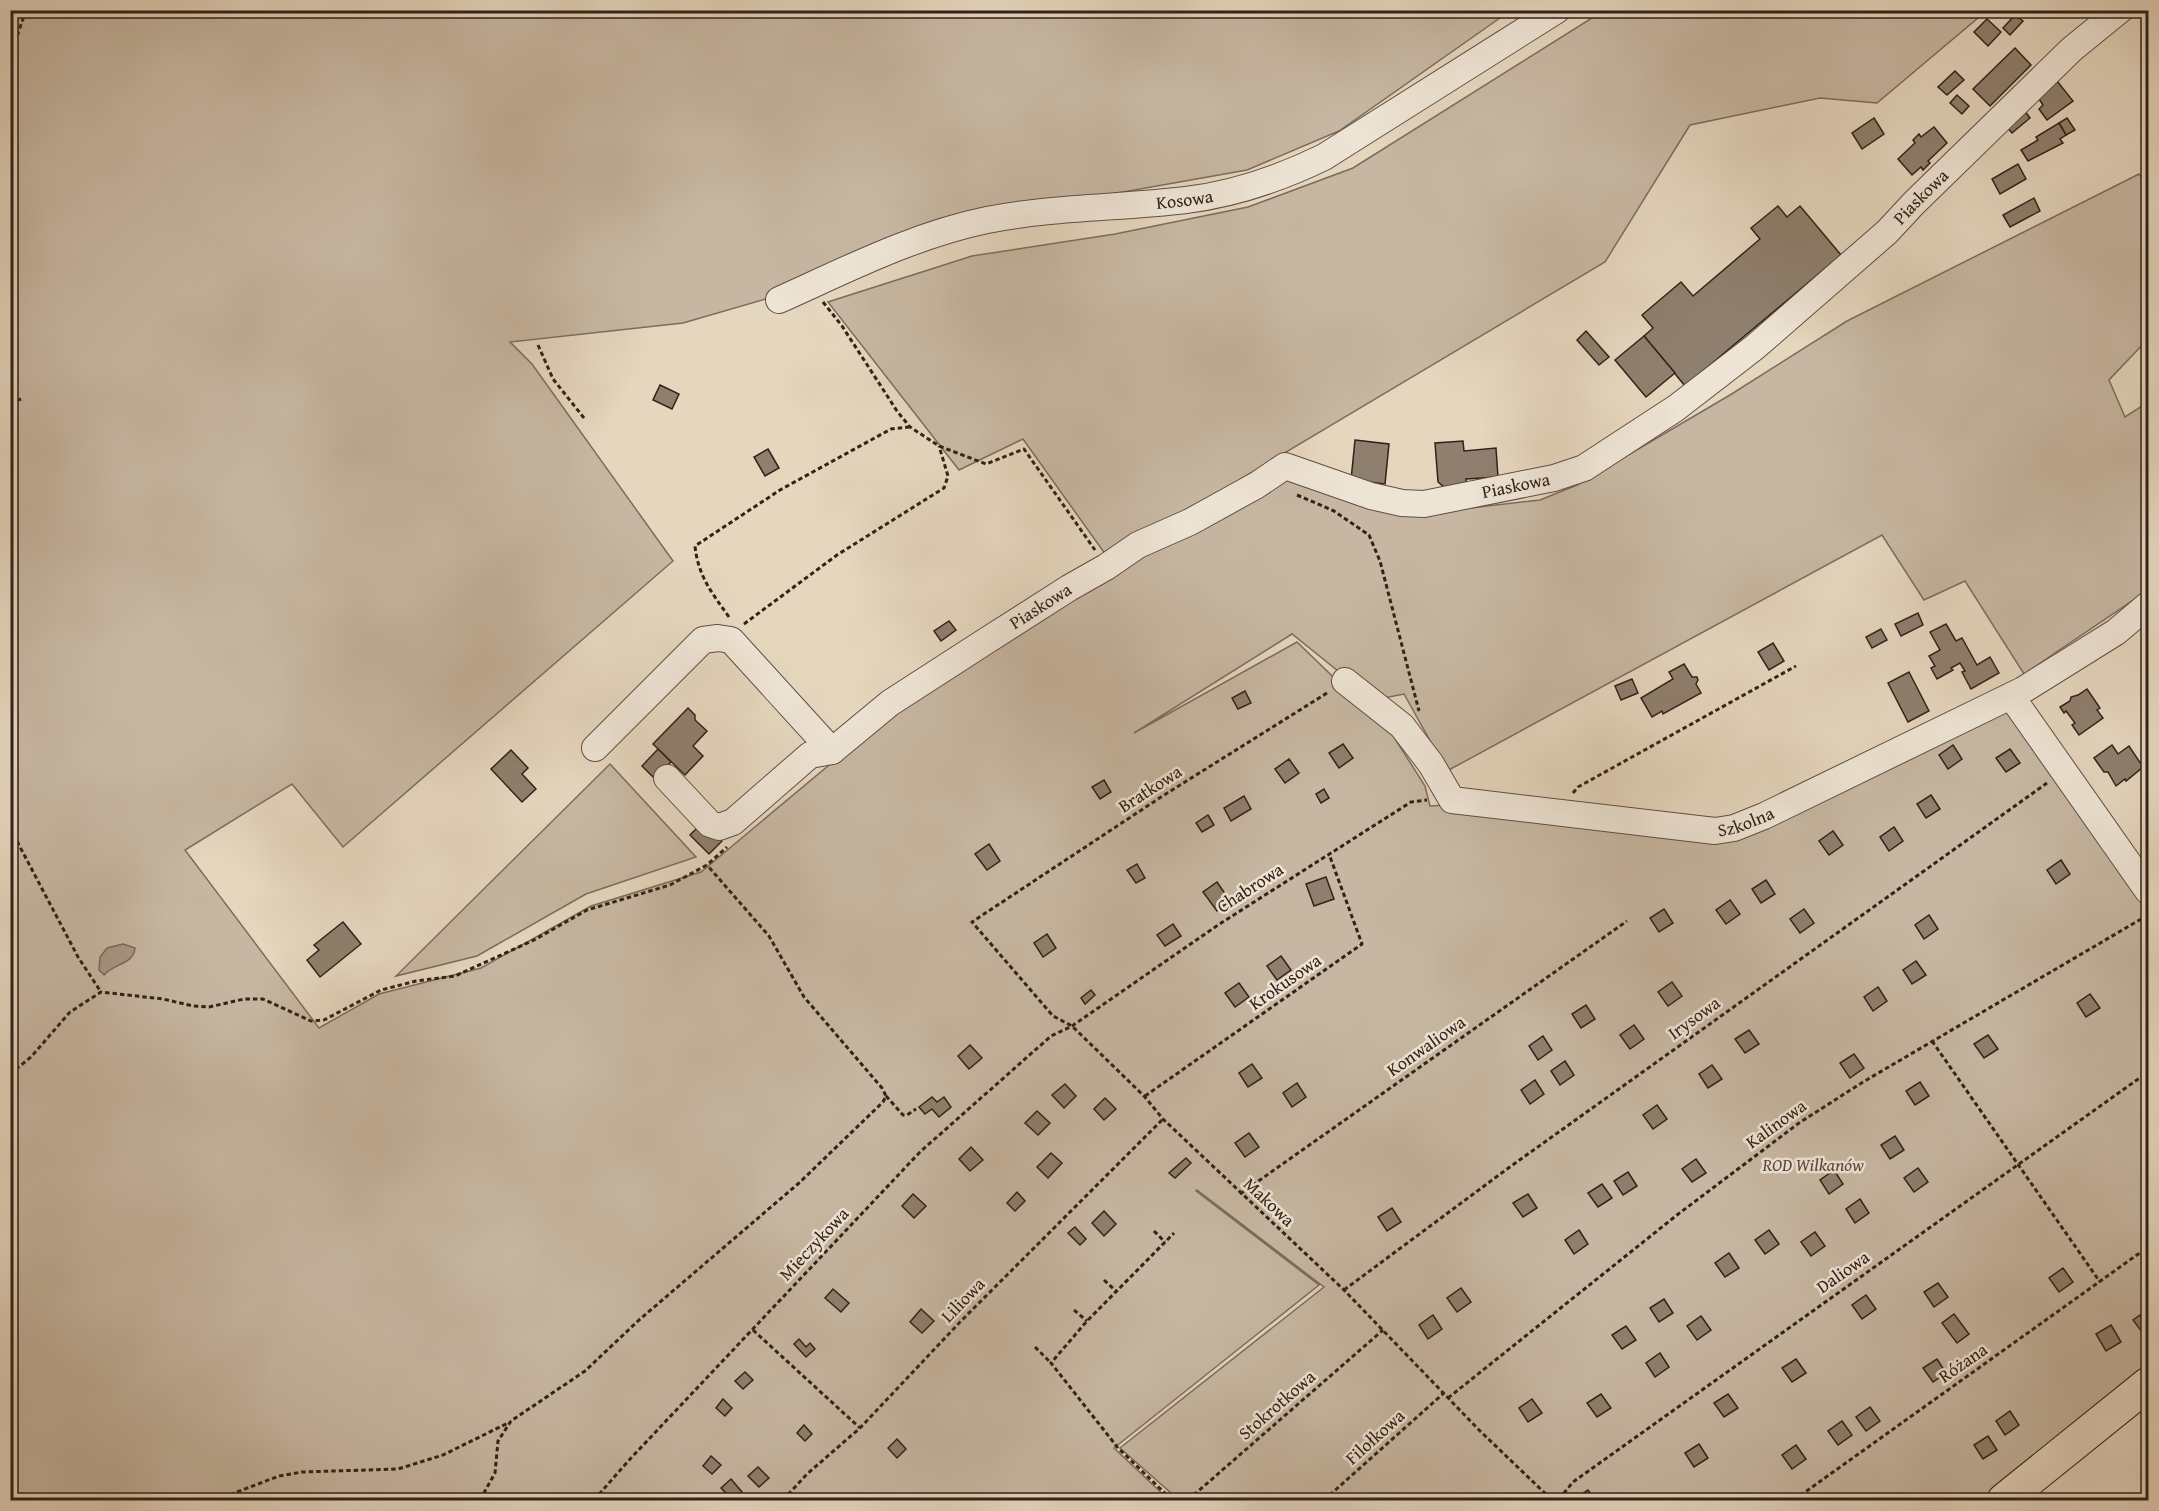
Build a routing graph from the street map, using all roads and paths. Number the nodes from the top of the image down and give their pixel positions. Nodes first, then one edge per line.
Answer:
1 (26, 10) edge
2 (1557, 10) edge
3 (2120, 10) edge
4 (10, 57) edge
5 (811, 286) junction
6 (779, 300) dead end
7 (538, 345) dead end
8 (21, 399) dead end
9 (10, 403) edge
10 (584, 418) dead end
11 (910, 427) junction
12 (939, 446) junction
13 (1264, 480) junction
14 (1106, 567) junction
15 (2148, 605) edge
16 (734, 635) junction
17 (1796, 666) dead end
18 (1345, 681) joint
19 (2017, 693) junction
20 (1420, 717) dead end
21 (595, 748) dead end
22 (832, 751) junction
23 (2063, 771) junction
24 (667, 778) dead end
25 (1452, 800) junction
26 (1570, 814) junction
27 (10, 828) edge
28 (2124, 832) dead end
29 (1329, 854) junction
30 (712, 860) dead end
31 (707, 865) junction
32 (2148, 891) edge
33 (2148, 915) edge
34 (1628, 921) dead end
35 (972, 922) joint
36 (101, 992) junction
37 (1072, 1026) junction
38 (1932, 1041) junction
39 (2148, 1072) edge
40 (10, 1074) edge
41 (886, 1096) junction
42 (1144, 1096) junction
43 (916, 1109) dead end
44 (1163, 1119) junction
45 (2017, 1165) junction
46 (1240, 1194) junction
47 (1154, 1231) dead end
48 (1174, 1233) dead end
49 (1165, 1242) junction
50 (2148, 1247) edge
51 (1104, 1280) dead end
52 (2100, 1282) junction
53 (1344, 1290) junction
54 (1117, 1291) junction
55 (1074, 1310) dead end
56 (1087, 1321) junction
57 (752, 1329) junction
58 (1383, 1330) junction
59 (1035, 1347) dead end
60 (1051, 1363) junction
61 (2148, 1384) edge
62 (1444, 1393) junction
63 (1448, 1398) junction
64 (511, 1421) junction
65 (860, 1428) junction
66 (2148, 1497) edge
67 (216, 1500) edge
68 (480, 1500) edge
69 (594, 1500) edge
70 (783, 1500) edge
71 (1172, 1500) edge
72 (1188, 1500) edge
73 (1324, 1500) edge
74 (1551, 1500) edge
75 (1560, 1500) edge
76 (1794, 1500) edge
77 (2004, 1500) edge
78 (2145, 1500) edge

1 - 4 path
2 - 5 street, Kosowa
3 - 13 street, Piaskowa
5 - 6 street, Kosowa
5 - 11 path
7 - 10 path
8 - 9 path
11 - 12 path
11 - 16 path
12 - 14 path
12 - 16 path
13 - 14 street, Piaskowa
13 - 20 path
14 - 22 street, Piaskowa
15 - 19 street, Szkolna
16 - 21 street
16 - 22 street
17 - 26 path
18 - 25 street
18 - 35 path, Bratkowa
19 - 23 street
19 - 26 street, Szkolna
19 - 28 street
22 - 24 street, Piaskowa
23 - 32 street
23 - 53 path, Irysowa
25 - 26 street, Szkolna
25 - 29 path, Chabrowa
27 - 36 path
29 - 37 path, Chabrowa
29 - 42 path, Krokusowa
30 - 31 path
31 - 36 path
31 - 41 path
33 - 38 path, Kalinowa
34 - 46 path, Konwaliowa
35 - 37 path, Makowa
36 - 40 path
37 - 42 path, Makowa
37 - 57 path, Mieczykowa
38 - 45 path
38 - 63 path, Kalinowa
39 - 45 path, Daliowa
41 - 43 path
41 - 64 path
42 - 44 path, Makowa
44 - 46 path, Makowa
44 - 65 path, Liliowa
45 - 52 path
45 - 75 path, Daliowa
46 - 53 path, Makowa
47 - 49 path
48 - 49 path
49 - 54 path
50 - 52 path, Różana
51 - 54 path
52 - 76 path, Różana
53 - 58 path, Makowa
54 - 56 path
55 - 56 path
56 - 60 path
57 - 65 path
57 - 69 path, Mieczykowa
58 - 62 path, Makowa
58 - 72 path, Stokrotkowa
59 - 60 path
60 - 71 path
61 - 77 main road
62 - 63 path, Makowa
62 - 73 path, Filołkowa
63 - 74 path, Makowa
64 - 67 path
64 - 68 path
65 - 70 path, Liliowa
66 - 78 path

